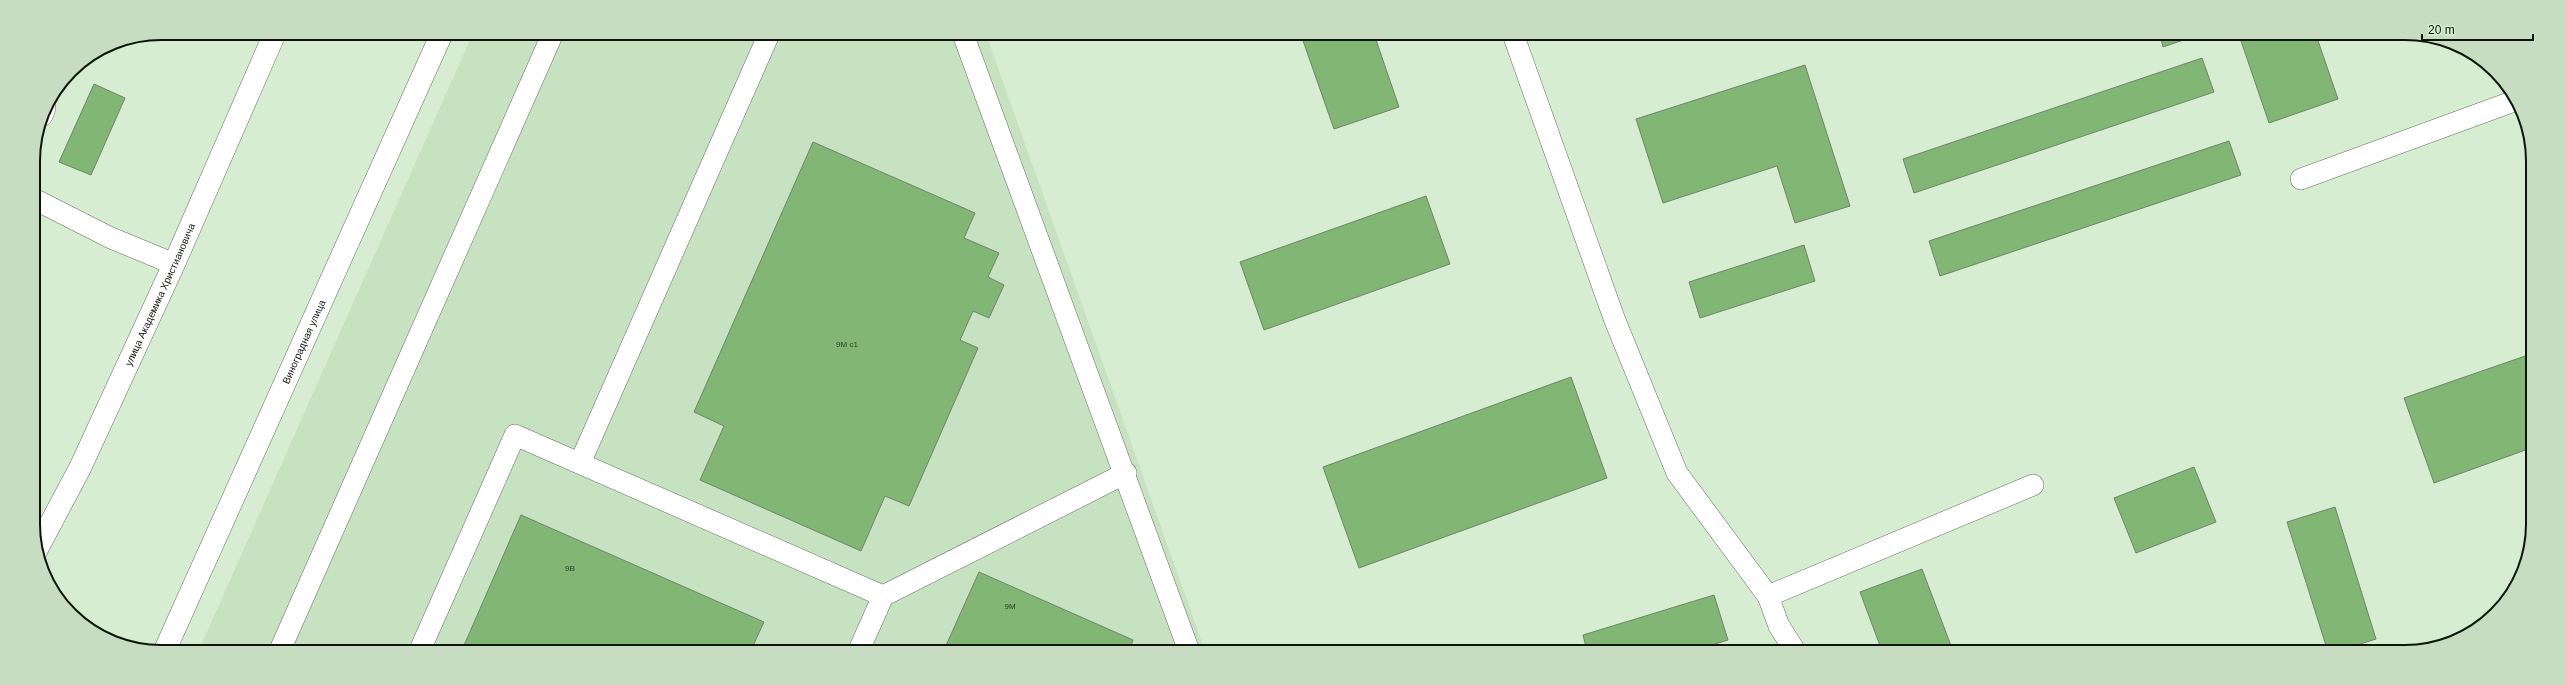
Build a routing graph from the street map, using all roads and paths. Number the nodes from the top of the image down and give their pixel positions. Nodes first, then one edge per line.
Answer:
1 (272, 40) edge
2 (439, 40) edge
3 (550, 40) edge
4 (766, 40) edge
5 (965, 40) edge
6 (1515, 40) edge
7 (2511, 102) edge
8 (2301, 179) dead end
9 (40, 202) edge
10 (174, 264) junction
11 (580, 463) junction
12 (1126, 473) junction
13 (2033, 485) dead end
14 (41, 541) edge
15 (883, 596) junction
16 (1768, 596) junction
17 (167, 645) edge
18 (282, 645) edge
19 (422, 645) edge
20 (861, 645) edge
21 (1187, 645) edge
22 (1791, 645) edge

1 - 10 street, улица Академика Христиановича
2 - 17 street, Виноградная улица
3 - 18 lane
4 - 11 lane
5 - 12 lane
6 - 16 lane
7 - 8 lane
9 - 10 lane
10 - 14 street, улица Академика Христиановича
11 - 15 lane
11 - 19 lane
12 - 15 lane
12 - 21 lane
13 - 16 lane
15 - 20 lane
16 - 22 lane

